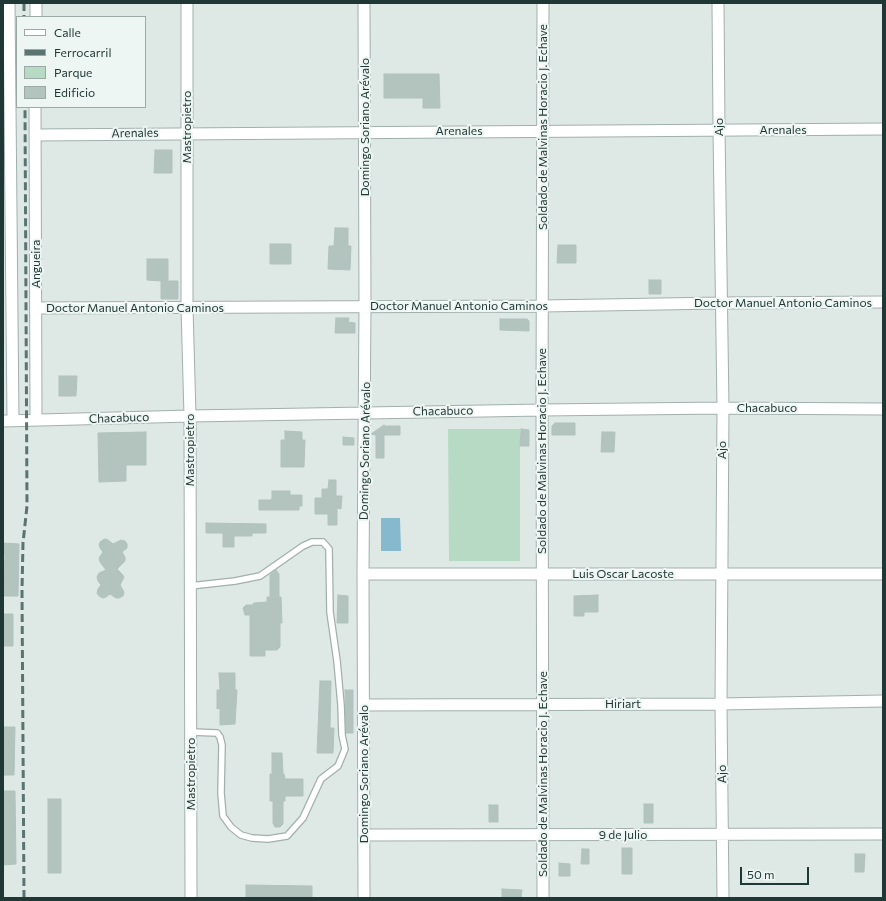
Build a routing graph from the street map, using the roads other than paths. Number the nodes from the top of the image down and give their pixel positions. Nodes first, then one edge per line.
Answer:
1 (9, 3) edge
2 (36, 3) edge
3 (187, 3) edge
4 (364, 3) edge
5 (543, 3) edge
6 (718, 3) edge
7 (36, 16) edge
8 (35, 108) edge
9 (883, 129) edge
10 (719, 130) junction
11 (543, 131) junction
12 (365, 132) junction
13 (187, 133) junction
14 (6, 135) edge
15 (35, 135) junction
16 (883, 302) edge
17 (721, 303) junction
18 (365, 306) junction
19 (542, 306) junction
20 (7, 307) edge
21 (187, 307) junction
22 (36, 308) junction
23 (723, 408) junction
24 (883, 409) edge
25 (542, 410) junction
26 (365, 413) junction
27 (190, 416) junction
28 (36, 420) junction
29 (8, 421) edge
30 (363, 574) junction
31 (542, 574) junction
32 (721, 574) junction
33 (883, 574) edge
34 (190, 586) junction
35 (883, 701) edge
36 (721, 704) junction
37 (364, 705) junction
38 (543, 705) junction
39 (191, 732) junction
40 (722, 834) junction
41 (883, 834) edge
42 (364, 835) junction
43 (543, 835) junction
44 (191, 898) edge
45 (364, 898) edge
46 (543, 898) edge
47 (723, 898) edge

1 - 14 street, Angueira
2 - 7 street
3 - 13 street, Mastropietro
4 - 12 street, Domingo Soriano Arévalo
5 - 11 street, Soldado de Malvinas Horacio J. Echave
6 - 10 street, Ajo
8 - 15 street, Angueira
9 - 10 street, Arenales
10 - 11 street, Arenales
10 - 17 street, Ajo
11 - 12 street, Arenales
11 - 19 street, Soldado de Malvinas Horacio J. Echave
12 - 13 street, Arenales
12 - 18 street, Domingo Soriano Arévalo
13 - 15 street, Arenales
13 - 21 street, Mastropietro
14 - 20 street, Angueira
15 - 22 street, Angueira
16 - 17 street, Doctor Manuel Antonio Caminos
17 - 19 street, Doctor Manuel Antonio Caminos
17 - 23 street, Ajo
18 - 19 street, Doctor Manuel Antonio Caminos
18 - 21 street, Doctor Manuel Antonio Caminos
18 - 26 street, Domingo Soriano Arévalo
19 - 25 street, Soldado de Malvinas Horacio J. Echave
20 - 29 street, Angueira
21 - 22 street, Doctor Manuel Antonio Caminos
21 - 27 street, Mastropietro
22 - 28 street, Angueira
23 - 24 street, Chacabuco
23 - 25 street, Chacabuco
23 - 32 street, Ajo
25 - 26 street, Chacabuco
25 - 31 street, Soldado de Malvinas Horacio J. Echave
26 - 27 street, Chacabuco
26 - 30 street, Domingo Soriano Arévalo
27 - 28 street, Chacabuco
27 - 34 street, Mastropietro
28 - 29 street, Chacabuco
30 - 31 street, Luis Oscar Lacoste
30 - 37 street, Domingo Soriano Arévalo
31 - 32 street, Luis Oscar Lacoste
31 - 38 street, Soldado de Malvinas Horacio J. Echave
32 - 33 street, Luis Oscar Lacoste
32 - 36 street, Ajo
34 - 39 street, Mastropietro
34 - 39 lane
35 - 36 street, Hiriart
36 - 38 street, Hiriart
36 - 40 street, Ajo
37 - 38 street, Hiriart
37 - 42 street, Domingo Soriano Arévalo
38 - 43 street, Soldado de Malvinas Horacio J. Echave
39 - 44 street, Mastropietro
40 - 41 street, 9 de Julio
40 - 43 street, 9 de Julio
40 - 47 street, Ajo
42 - 43 street, 9 de Julio
42 - 45 street, Domingo Soriano Arévalo
43 - 46 street, Soldado de Malvinas Horacio J. Echave

